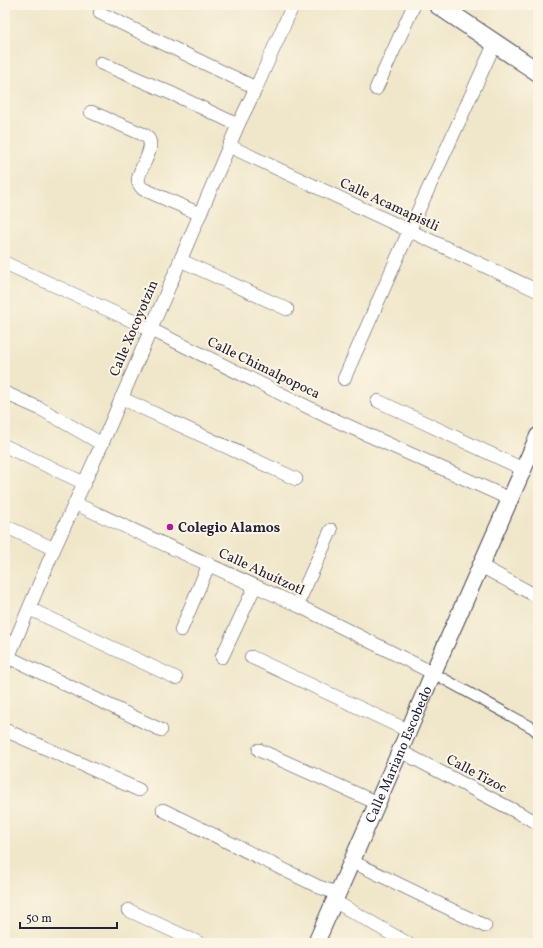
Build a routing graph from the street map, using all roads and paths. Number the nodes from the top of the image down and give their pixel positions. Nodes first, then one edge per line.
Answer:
1 (293, 5) edge
2 (414, 5) edge
3 (438, 5) edge
4 (100, 13) dead end
5 (495, 43) junction
6 (101, 63) dead end
7 (538, 72) edge
8 (256, 88) junction
9 (376, 89) dead end
10 (90, 112) dead end
11 (238, 125) junction
12 (229, 146) junction
13 (200, 214) junction
14 (409, 231) junction
15 (180, 260) junction
16 (5, 263) edge
17 (538, 291) edge
18 (287, 309) dead end
19 (150, 329) junction
20 (344, 379) dead end
21 (5, 393) edge
22 (121, 398) junction
23 (378, 401) dead end
24 (538, 436) edge
25 (102, 444) junction
26 (5, 446) edge
27 (523, 469) junction
28 (296, 479) dead end
29 (84, 483) junction
30 (510, 499) junction
31 (76, 504) junction
32 (5, 526) edge
33 (331, 530) dead end
34 (54, 549) junction
35 (209, 564) junction
36 (481, 566) junction
37 (255, 586) junction
38 (538, 597) edge
39 (297, 605) junction
40 (30, 609) junction
41 (181, 630) dead end
42 (222, 657) dead end
43 (251, 657) dead end
44 (7, 661) edge
45 (433, 673) junction
46 (176, 678) dead end
47 (5, 730) edge
48 (161, 730) dead end
49 (409, 731) junction
50 (538, 733) edge
51 (259, 750) dead end
52 (400, 751) junction
53 (139, 790) dead end
54 (377, 802) junction
55 (163, 810) dead end
56 (538, 824) edge
57 (351, 861) junction
58 (336, 897) junction
59 (128, 910) dead end
60 (485, 926) dead end
61 (199, 943) edge
62 (316, 943) edge
63 (408, 943) edge

1 - 8 street, Calle Xocoyotzin
2 - 9 street
3 - 5 main road
4 - 8 street
5 - 7 main road
5 - 14 street
6 - 11 street
8 - 11 street, Calle Xocoyotzin
10 - 13 street
11 - 12 street, Calle Xocoyotzin
12 - 13 street, Calle Xocoyotzin
12 - 14 street, Calle Acamapistli
13 - 15 street, Calle Xocoyotzin
14 - 17 street, Calle Acamapistli
14 - 20 street
15 - 18 street
15 - 19 street, Calle Xocoyotzin
16 - 19 street, Calle Chimalpopoca
19 - 22 street, Calle Xocoyotzin
19 - 30 street, Calle Chimalpopoca
21 - 25 street
22 - 25 street, Calle Xocoyotzin
22 - 28 street
23 - 27 street
24 - 27 street, Calle Mariano Escobedo
25 - 29 street, Calle Xocoyotzin
26 - 29 street
27 - 30 street, Calle Mariano Escobedo
29 - 31 street, Calle Xocoyotzin
30 - 36 street, Calle Mariano Escobedo
31 - 34 street, Calle Xocoyotzin
31 - 35 street, Calle Ahuítzotl
32 - 34 street
33 - 39 street
34 - 40 street, Calle Xocoyotzin
35 - 37 street, Calle Ahuítzotl
35 - 41 street
36 - 38 street
36 - 45 street, Calle Mariano Escobedo
37 - 39 street, Calle Ahuítzotl
37 - 42 street
39 - 45 street, Calle Ahuítzotl
40 - 44 street, Calle Xocoyotzin
40 - 46 street
43 - 49 street
44 - 48 street
45 - 49 street, Calle Mariano Escobedo
45 - 50 street
47 - 53 street
49 - 52 street, Calle Mariano Escobedo
51 - 54 street
52 - 54 street, Calle Mariano Escobedo
52 - 56 street, Calle Tizoc
54 - 57 street, Calle Mariano Escobedo
55 - 58 street
57 - 58 street, Calle Mariano Escobedo
57 - 60 street
58 - 62 street, Calle Mariano Escobedo
58 - 63 street
59 - 61 street

